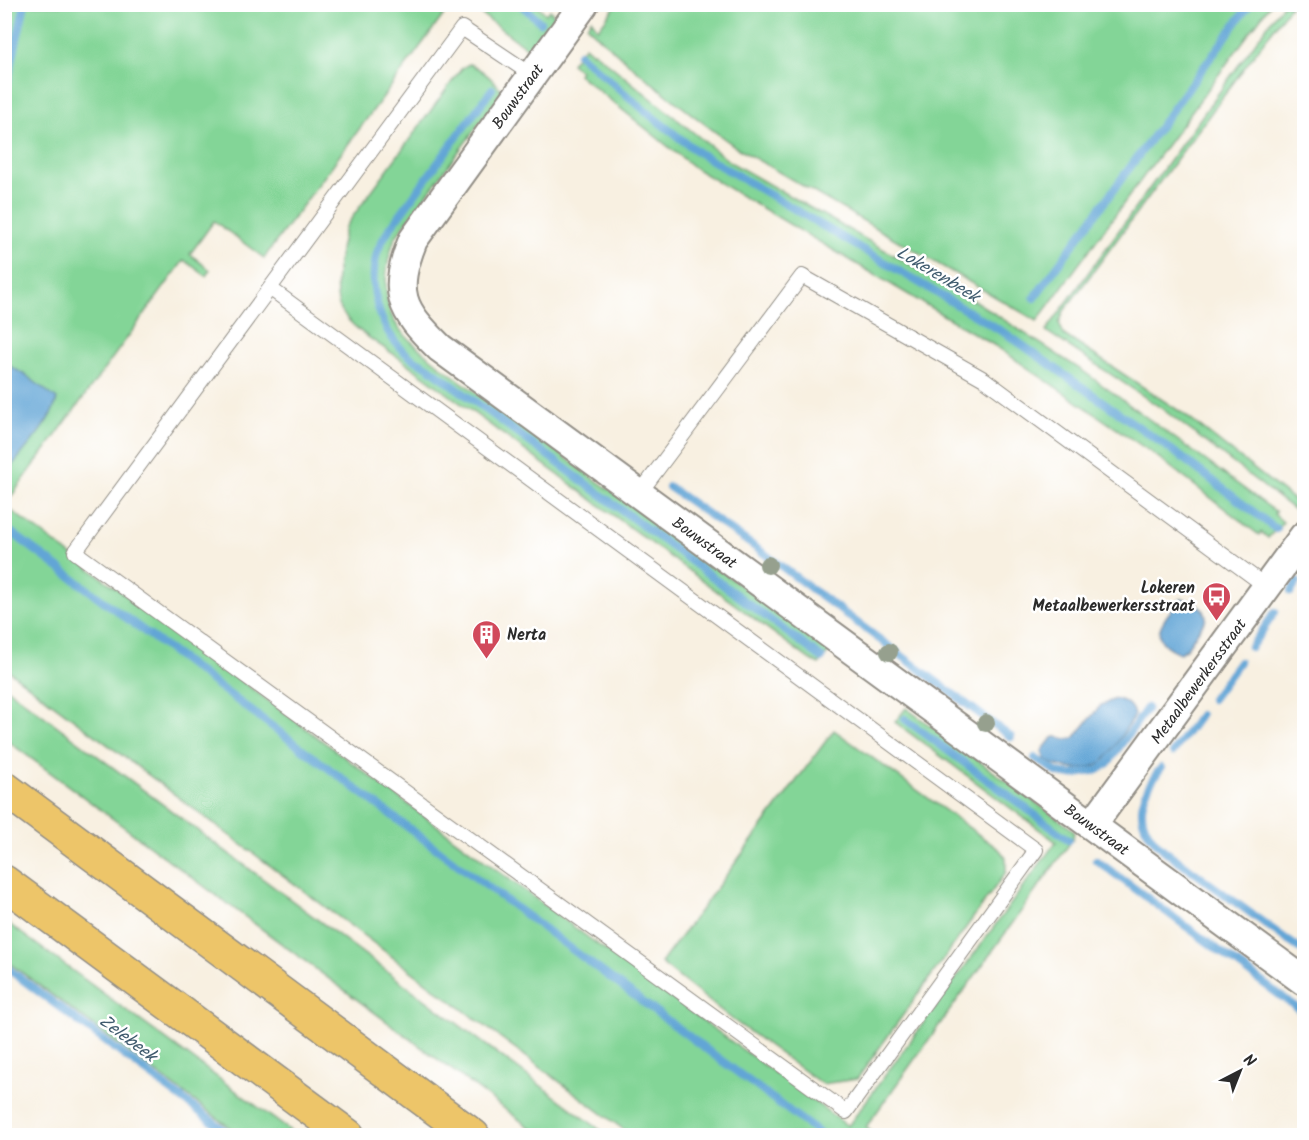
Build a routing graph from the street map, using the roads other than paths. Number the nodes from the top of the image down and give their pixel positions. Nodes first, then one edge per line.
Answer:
1 (584, 4) edge
2 (532, 75) junction
3 (271, 289) junction
4 (639, 494) junction
5 (1305, 536) edge
6 (1267, 587) junction
7 (4, 788) edge
8 (1092, 825) junction
9 (4, 882) edge
10 (1305, 981) edge
11 (348, 1136) edge
12 (473, 1136) edge

1 - 2 street, Bouwstraat
2 - 3 lane
2 - 4 street, Bouwstraat
3 - 3 lane
4 - 6 lane
4 - 8 street, Bouwstraat
5 - 6 street, Metaalbewerkersstraat
6 - 8 street, Metaalbewerkersstraat
7 - 12 highway
8 - 10 street, Bouwstraat
9 - 11 highway

